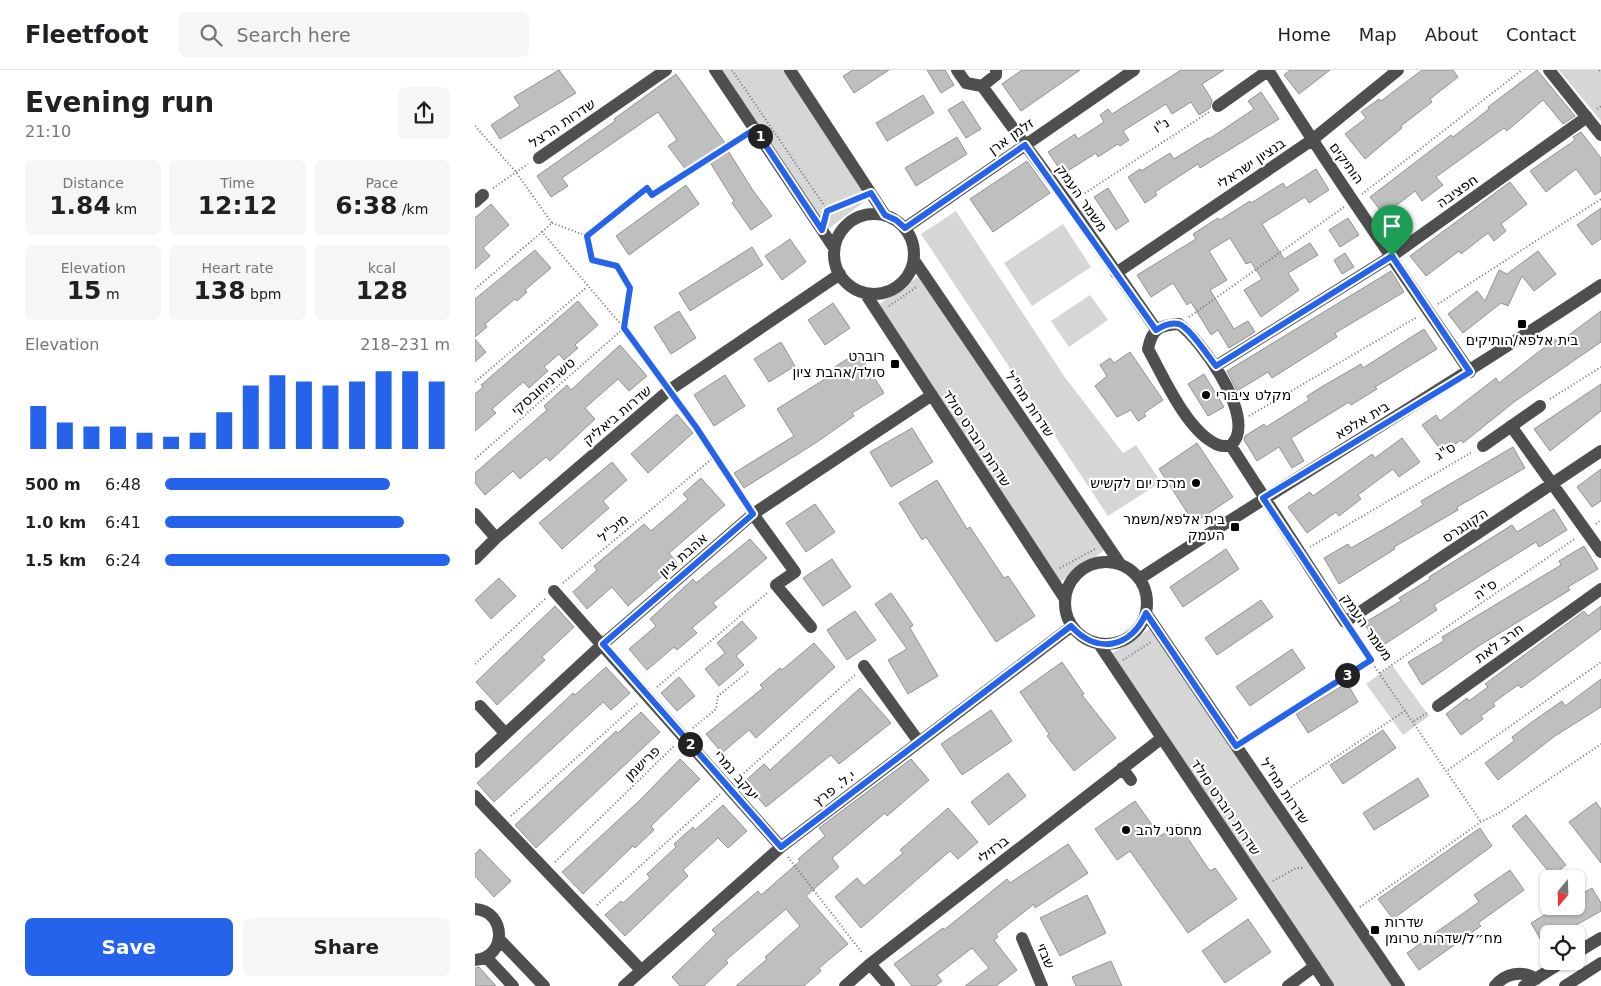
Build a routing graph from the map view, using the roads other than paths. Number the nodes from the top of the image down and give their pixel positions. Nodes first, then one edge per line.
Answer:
1 (666, 70) edge
2 (715, 70) edge
3 (790, 70) edge
4 (957, 70) edge
5 (996, 70) edge
6 (1134, 70) edge
7 (1269, 70) edge
8 (1398, 70) edge
9 (1549, 70) edge
10 (982, 86) junction
11 (1218, 106) road end
12 (1587, 117) junction
13 (1601, 135) edge
14 (1312, 140) junction
15 (1025, 145) junction
16 (539, 158) road end
17 (885, 215) junction
18 (905, 228) junction
19 (834, 248) junction
20 (1392, 256) junction
21 (914, 260) junction
22 (1116, 273) junction
23 (840, 274) junction
24 (1601, 285) edge
25 (865, 293) junction
26 (1156, 330) junction
27 (1216, 366) junction
28 (1470, 372) junction
29 (932, 395) junction
30 (1540, 406) road end
31 (1511, 426) junction
32 (1231, 446) junction
33 (1483, 446) road end
34 (1601, 451) edge
35 (1553, 485) junction
36 (1263, 498) junction
37 (475, 514) edge
38 (753, 514) junction
39 (496, 538) junction
40 (1601, 552) edge
41 (475, 559) edge
42 (1121, 565) junction
43 (1139, 578) junction
44 (1601, 589) edge
45 (554, 591) road end
46 (1065, 599) junction
47 (1146, 613) junction
48 (1345, 622) joint
49 (1071, 626) junction
50 (811, 627) dead end
51 (603, 644) junction
52 (1099, 644) junction
53 (864, 666) dead end
54 (480, 706) dead end
55 (1438, 706) road end
56 (505, 734) junction
57 (1162, 738) junction
58 (919, 742) junction
59 (475, 762) edge
60 (1122, 768) junction
61 (1131, 780) dead end
62 (475, 796) edge
63 (781, 847) junction
64 (475, 909) edge
65 (1022, 938) dead end
66 (1601, 938) edge
67 (499, 940) junction
68 (1585, 948) edge
69 (480, 958) edge
70 (1601, 963) edge
71 (870, 964) junction
72 (1315, 966) junction
73 (641, 970) junction
74 (1549, 970) edge
75 (1536, 978) junction
76 (513, 986) edge
77 (544, 986) edge
78 (625, 986) edge
79 (845, 986) edge
80 (889, 986) edge
81 (1042, 986) edge
82 (1288, 986) edge
83 (1328, 986) edge
84 (1399, 986) edge
85 (1495, 986) edge
86 (1524, 986) edge
87 (1565, 986) edge

1 - 16 street, שדרות הרצל
2 - 19 street
3 - 17 street
4 - 10 street, משמר העמק
5 - 10 street
6 - 15 street, זלמן ארן
7 - 11 street
7 - 14 street, הותיקים
8 - 14 street, בנציון ישראלי
9 - 12 street
10 - 15 street, משמר העמק
12 - 13 street
12 - 20 street, חפציבה
14 - 20 street, הותיקים
14 - 22 street, בנציון ישראלי
15 - 18 street, זלמן ארן
15 - 22 street, משמר העמק
17 - 18 street
17 - 19 street
18 - 21 street
19 - 23 street
20 - 27 street, חפציבה
20 - 28 street, הותיקים
21 - 25 street
21 - 42 street, שדרות מח"ל
22 - 26 street, משמר העמק
23 - 25 street
23 - 39 street, שדרות ביאליק
24 - 28 street, בית אלפא
25 - 29 street, שדרות רוברט סולד
26 - 27 street
26 - 32 street
27 - 32 street
28 - 36 street, בית אלפא
29 - 38 street, אהבת ציון
29 - 46 street, שדרות רוברט סולד
30 - 31 street
31 - 33 street
31 - 35 street
32 - 36 street, משמר העמק
34 - 35 street, הקונגרס
35 - 40 street
35 - 48 street, הקונגרס
36 - 43 street, בית אלפא
36 - 48 street, משמר העמק
37 - 39 street
38 - 50 street
38 - 51 street, אהבת ציון
39 - 41 street, שדרות ביאליק
42 - 43 street
42 - 46 street
43 - 47 street
44 - 55 street, חרב לאת
45 - 51 street, יעקב נמרי
46 - 49 street
47 - 52 street
47 - 84 street, שדרות מח"ל
49 - 52 street
49 - 58 street, י.ל. פרץ
51 - 56 street, אהבת ציון
51 - 63 street, יעקב נמרי
52 - 57 street, שדרות רוברט סולד
53 - 58 street
54 - 56 street
56 - 59 street, אהבת ציון
57 - 60 street, ברזילי
57 - 72 street, שדרות רוברט סולד
58 - 63 street, י.ל. פרץ
60 - 61 street
60 - 71 street, ברזילי
62 - 73 street
63 - 73 street, י.ל. פרץ
64 - 67 street
65 - 81 street, שבזי
66 - 68 street
67 - 69 street
67 - 77 street
69 - 76 street
70 - 87 street
71 - 79 street, ברזילי
71 - 80 street
72 - 82 street
72 - 83 street, שדרות רוברט סולד
73 - 78 street, י.ל. פרץ
74 - 75 street
75 - 85 street
75 - 86 street

